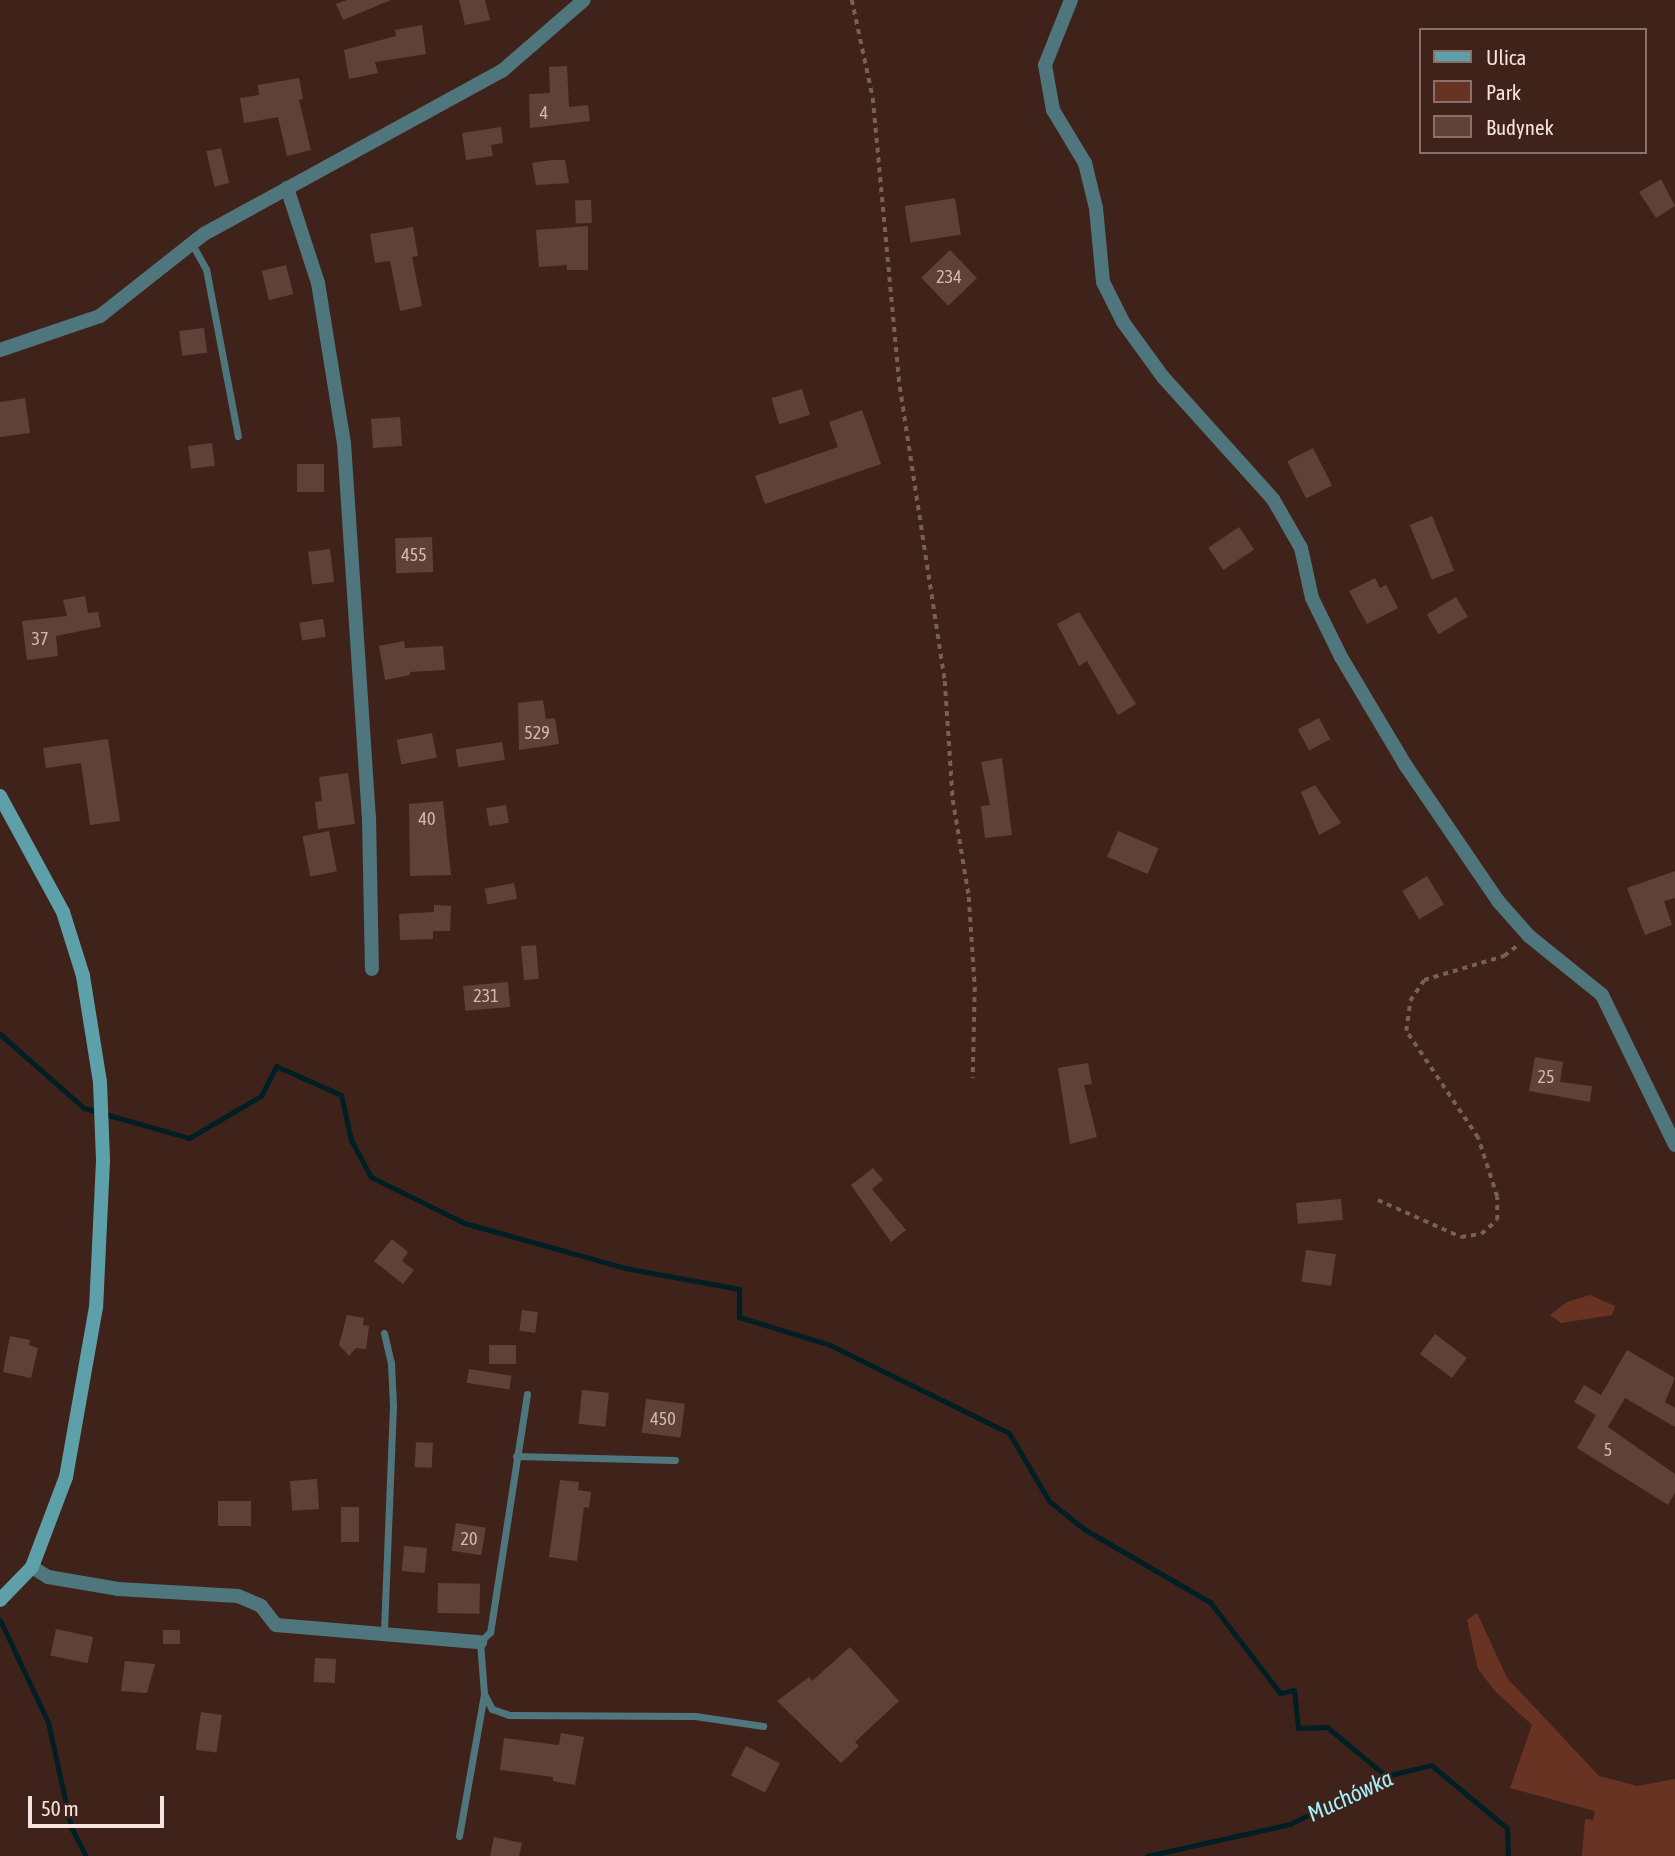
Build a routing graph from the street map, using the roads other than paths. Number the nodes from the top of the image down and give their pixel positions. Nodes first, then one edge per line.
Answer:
1 (584, 0) edge
2 (1071, 0) edge
3 (287, 188) junction
4 (191, 243) junction
5 (0, 350) edge
6 (238, 436) dead end
7 (0, 796) edge
8 (372, 968) dead end
9 (1675, 1145) edge
10 (384, 1333) dead end
11 (527, 1394) dead end
12 (516, 1457) junction
13 (675, 1460) dead end
14 (32, 1567) junction
15 (0, 1600) edge
16 (384, 1632) junction
17 (480, 1642) junction
18 (484, 1694) junction
19 (763, 1726) dead end
20 (459, 1836) dead end

1 - 3 street
2 - 9 street
3 - 4 street
3 - 8 street
4 - 5 street
4 - 6 lane
7 - 14 main road
10 - 16 lane
11 - 12 lane
12 - 13 lane
12 - 17 lane
14 - 15 main road
14 - 16 street
16 - 17 street
17 - 18 lane
18 - 19 lane
18 - 20 lane

